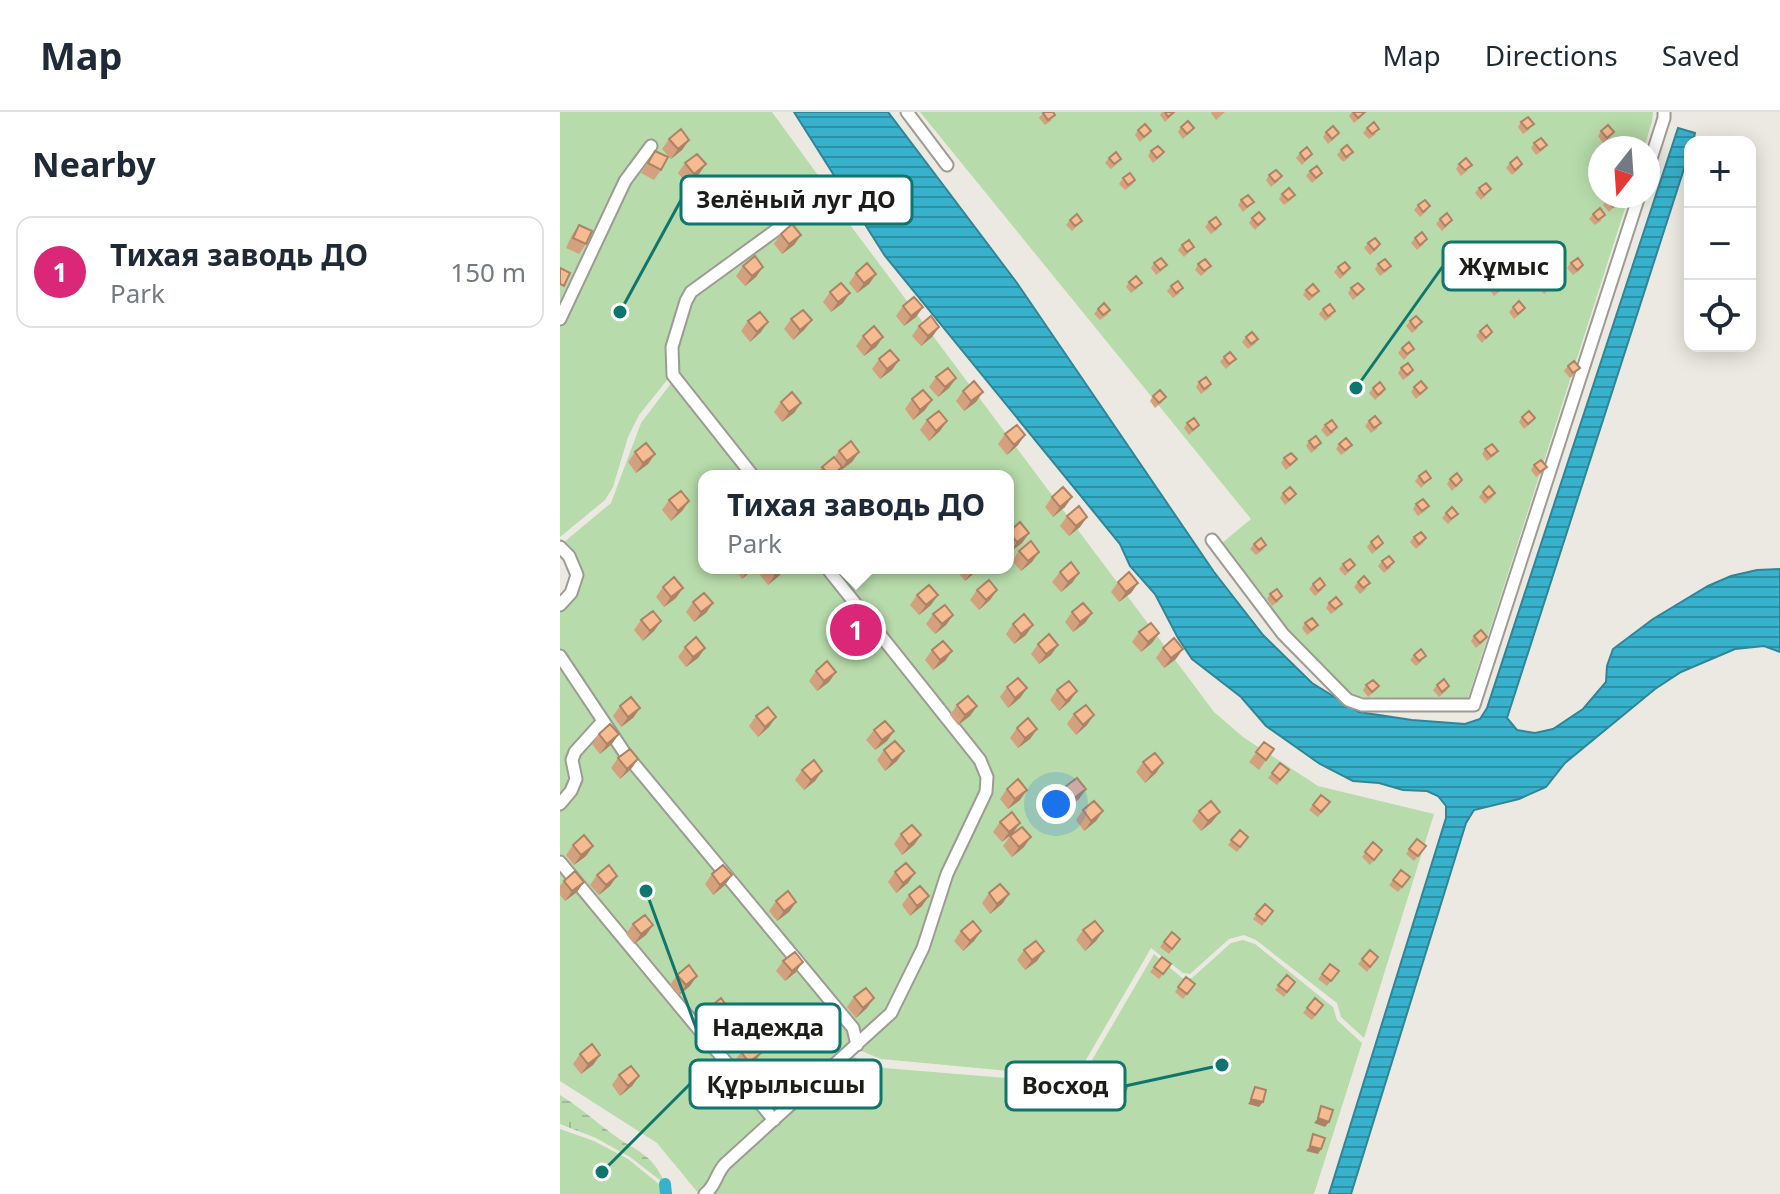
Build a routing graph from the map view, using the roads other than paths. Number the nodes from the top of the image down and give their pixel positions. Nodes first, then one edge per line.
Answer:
1 (907, 112) edge
2 (1664, 112) edge
3 (1658, 136) edge
4 (651, 146) dead end
5 (947, 165) dead end
6 (831, 190) dead end
7 (1635, 208) edge
8 (560, 319) edge
9 (748, 470) edge
10 (1212, 540) dead end
11 (560, 547) edge
12 (832, 574) edge
13 (560, 605) edge
14 (560, 656) edge
15 (603, 721) junction
16 (560, 804) edge
17 (560, 862) edge
18 (857, 1045) junction
19 (774, 1120) junction
20 (713, 1192) edge

1 - 5 street
2 - 3 street
4 - 8 street
6 - 9 street
7 - 10 street
11 - 13 street
12 - 18 street
14 - 15 street
15 - 16 street
15 - 18 street
17 - 19 street
18 - 19 street
19 - 20 street

